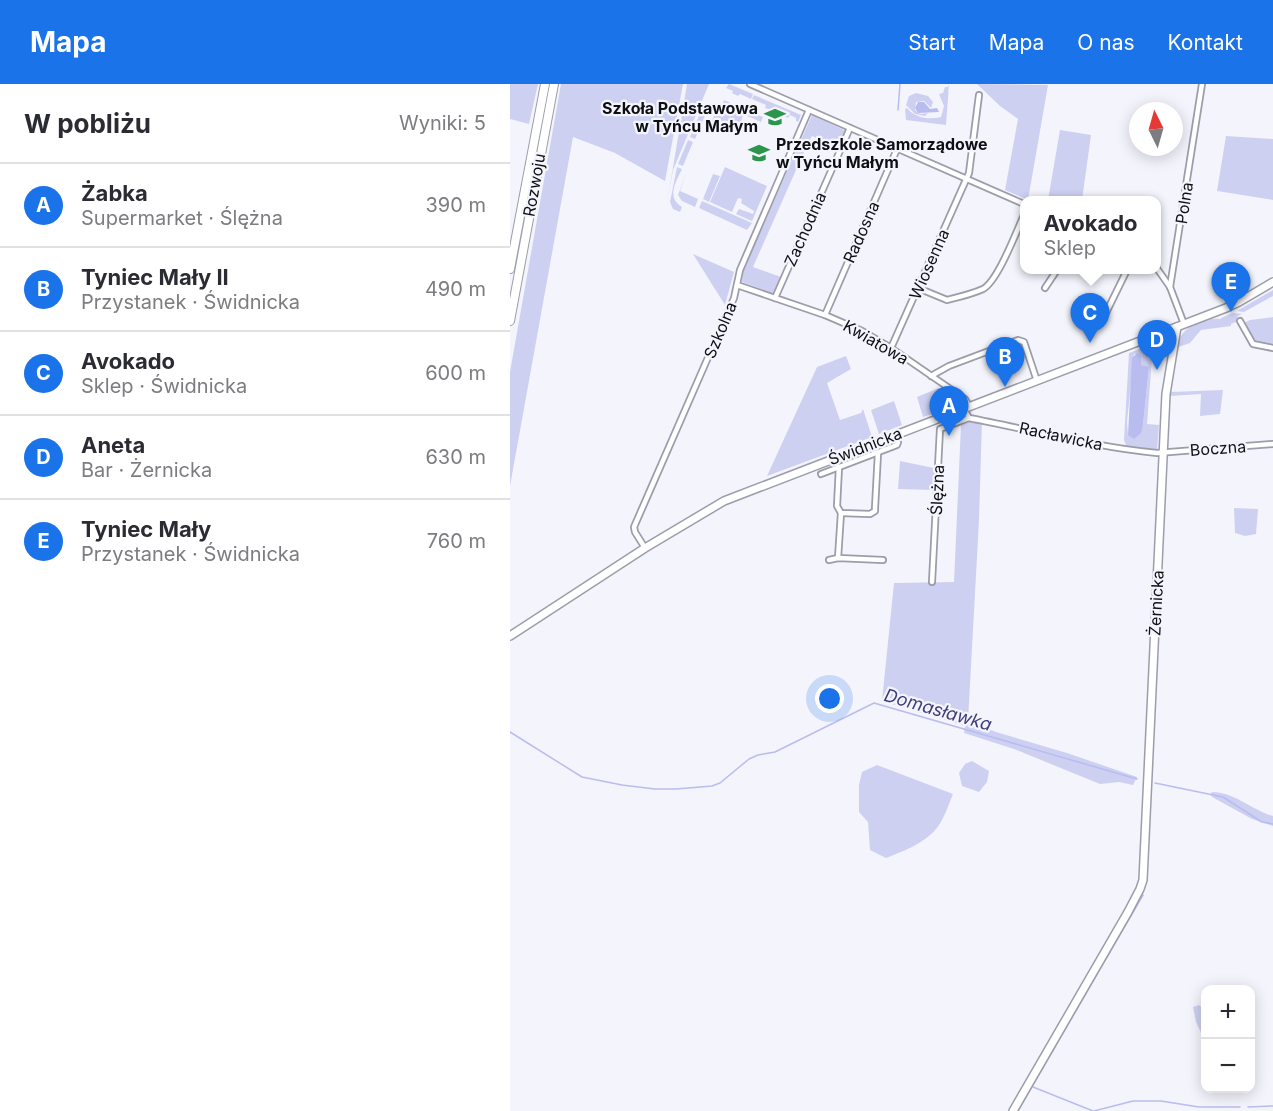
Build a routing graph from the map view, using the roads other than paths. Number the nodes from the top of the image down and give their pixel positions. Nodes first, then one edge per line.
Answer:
1 (545, 84) edge
2 (554, 84) edge
3 (750, 84) edge
4 (1202, 84) edge
5 (979, 95) dead end
6 (809, 110) junction
7 (850, 128) junction
8 (897, 149) junction
9 (967, 179) junction
10 (1020, 202) edge
11 (1020, 224) edge
12 (510, 269) edge
13 (1054, 274) edge
14 (1125, 274) edge
15 (1161, 274) edge
16 (1273, 282) edge
17 (737, 285) junction
18 (1170, 287) junction
19 (918, 288) junction
20 (1045, 288) dead end
21 (775, 298) junction
22 (825, 315) junction
23 (1106, 315) dead end
24 (510, 321) edge
25 (1240, 321) dead end
26 (1180, 326) junction
27 (891, 348) junction
28 (1273, 348) edge
29 (931, 376) junction
30 (1037, 381) junction
31 (967, 407) junction
32 (969, 418) junction
33 (895, 435) junction
34 (1273, 444) edge
35 (1163, 452) junction
36 (878, 453) junction
37 (839, 467) junction
38 (821, 474) dead end
39 (841, 513) junction
40 (645, 548) junction
41 (838, 558) junction
42 (829, 560) dead end
43 (883, 560) dead end
44 (932, 582) dead end
45 (510, 636) edge
46 (1013, 1111) edge

1 - 12 main road, Rozwoju
2 - 24 main road, Rozwoju
3 - 6 street
4 - 18 street, Polna
5 - 9 street, Wiosenna
6 - 7 street
6 - 17 street, Szkolna
7 - 8 street
7 - 21 street, Zachodnia
8 - 9 street
8 - 22 street, Radosna
9 - 10 street
9 - 19 street, Wiosenna
11 - 19 street
13 - 20 street
14 - 23 street
15 - 18 street
16 - 26 street, Świdnicka
17 - 21 street, Kwiatowa
17 - 40 street, Szkolna
18 - 26 street
19 - 27 street, Wiosenna
21 - 22 street, Kwiatowa
22 - 27 street, Kwiatowa
25 - 28 street
26 - 30 street, Świdnicka
26 - 35 street, Żernicka
27 - 29 street, Kwiatowa
29 - 30 street
29 - 31 street, Kwiatowa
30 - 31 street, Świdnicka
31 - 32 street
31 - 33 street, Świdnicka
32 - 35 street, Racławicka
32 - 44 street, Ślężna
33 - 36 street
33 - 40 street, Świdnicka
34 - 35 street, Boczna
35 - 46 street, Żernicka
36 - 37 street
36 - 39 street
37 - 38 street
37 - 39 street
39 - 41 street
40 - 45 street, Świdnicka
41 - 42 street
41 - 43 street

